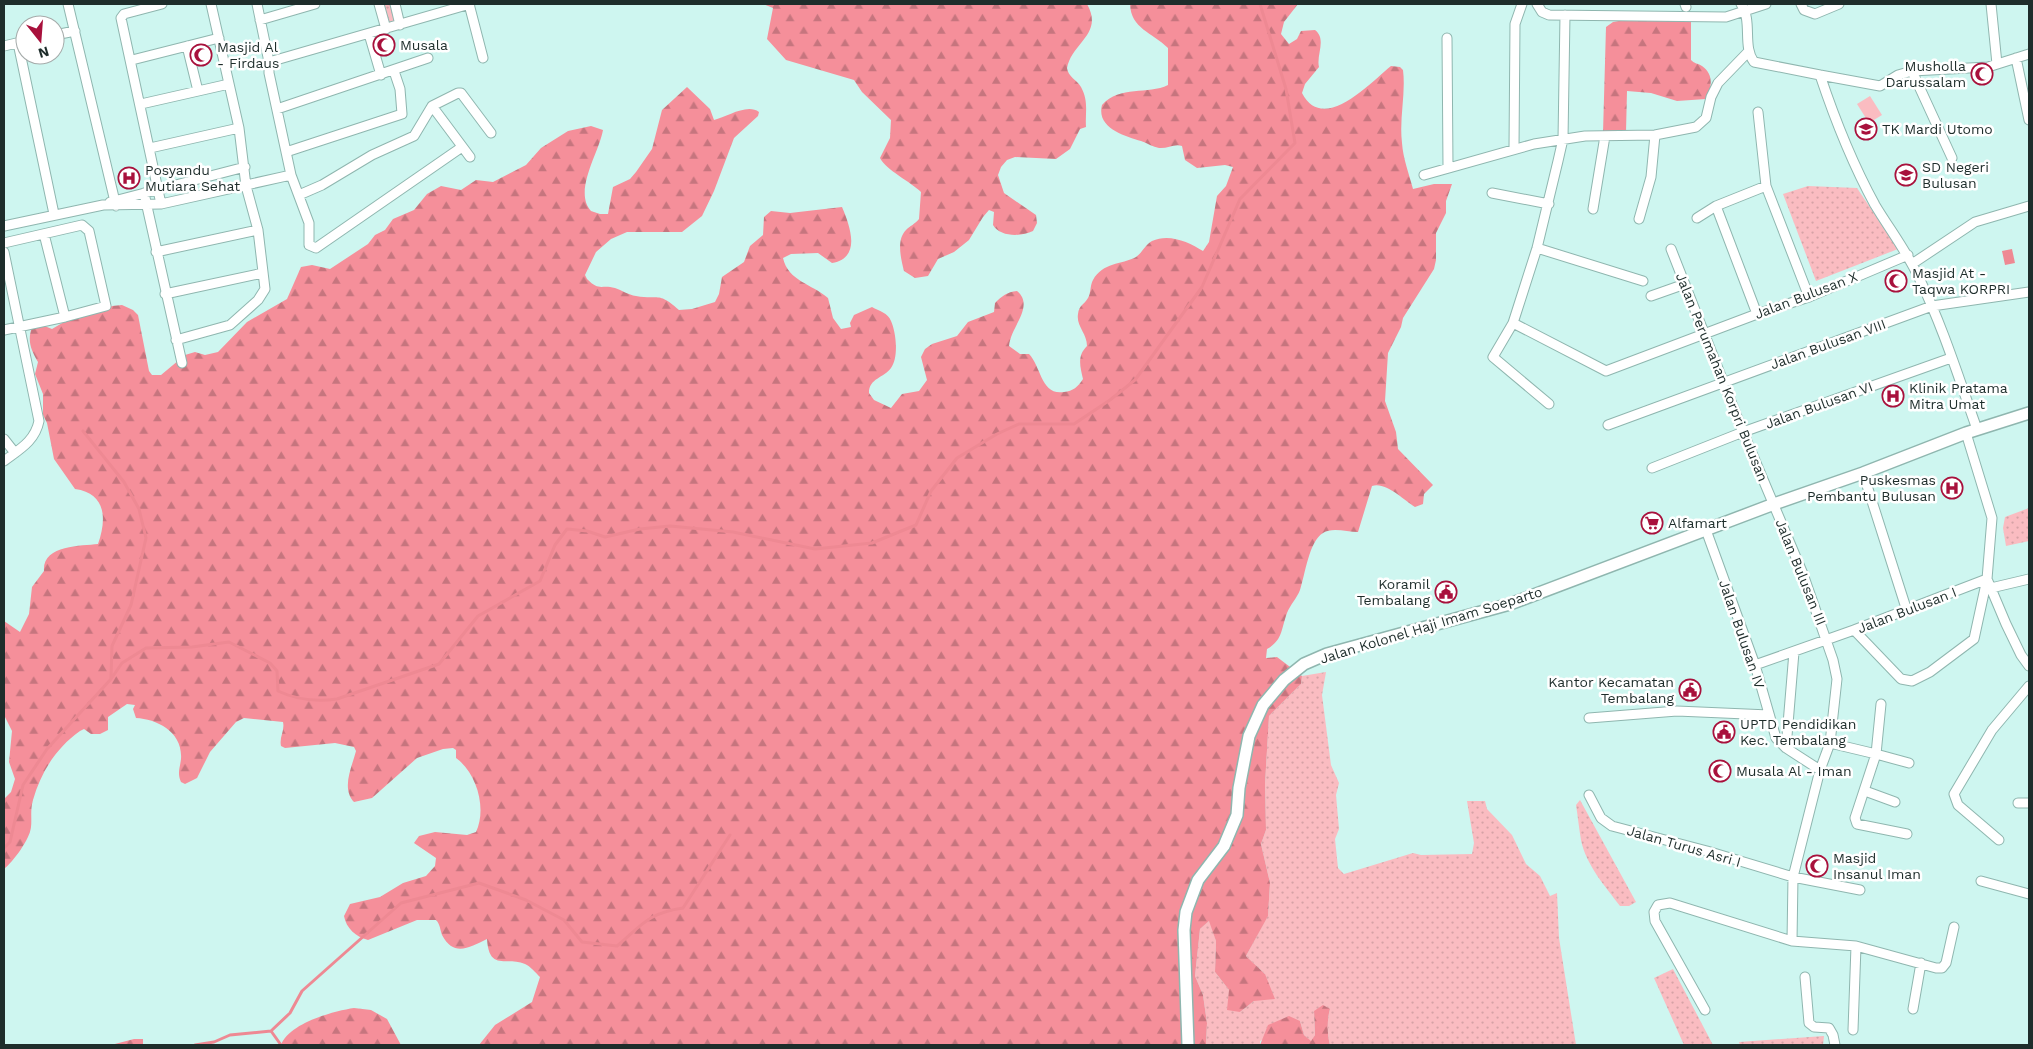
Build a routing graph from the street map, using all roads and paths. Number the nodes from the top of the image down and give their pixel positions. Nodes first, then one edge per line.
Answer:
1 (68, 4) edge
2 (162, 4) edge
3 (211, 4) edge
4 (257, 4) edge
5 (315, 4) edge
6 (380, 4) edge
7 (395, 4) edge
8 (470, 4) edge
9 (1522, 4) edge
10 (1537, 4) edge
11 (1741, 4) edge
12 (1766, 4) edge
13 (1800, 4) edge
14 (1839, 4) edge
15 (1991, 4) edge
16 (1747, 12) junction
17 (1564, 15) junction
18 (260, 20) junction
19 (400, 25) junction
20 (386, 29) junction
21 (74, 31) junction
22 (65, 33) edge
23 (369, 34) junction
24 (219, 38) junction
25 (1447, 38) dead end
26 (187, 46) junction
27 (1749, 51) junction
28 (2029, 54) edge
29 (428, 58) dead end
30 (483, 58) dead end
31 (2016, 58) junction
32 (132, 60) junction
33 (269, 62) junction
34 (1996, 64) junction
35 (25, 65) edge
36 (394, 71) junction
37 (1912, 71) junction
38 (381, 75) junction
39 (1820, 75) junction
40 (229, 84) junction
41 (198, 91) junction
42 (141, 104) junction
43 (432, 106) junction
44 (277, 109) junction
45 (1758, 112) dead end
46 (2029, 120) edge
47 (239, 128) junction
48 (491, 133) dead end
49 (1656, 135) junction
50 (1606, 136) junction
51 (1563, 139) junction
52 (462, 146) junction
53 (150, 148) junction
54 (1514, 148) junction
55 (286, 152) junction
56 (470, 157) dead end
57 (1952, 158) dead end
58 (246, 167) junction
59 (1448, 167) junction
60 (290, 170) junction
61 (1424, 175) dead end
62 (246, 186) junction
63 (1766, 186) junction
64 (158, 190) junction
65 (144, 193) junction
66 (1492, 193) dead end
67 (298, 195) junction
68 (115, 203) junction
69 (161, 204) junction
70 (1549, 204) junction
71 (146, 206) junction
72 (1716, 206) junction
73 (2029, 206) edge
74 (1593, 210) dead end
75 (54, 214) junction
76 (1697, 218) dead end
77 (1639, 219) dead end
78 (4, 226) edge
79 (258, 230) junction
80 (44, 234) junction
81 (4, 243) edge
82 (1537, 248) junction
83 (1671, 249) dead end
84 (4, 252) edge
85 (156, 252) junction
86 (1910, 260) junction
87 (264, 273) junction
88 (1644, 281) dead end
89 (1685, 284) junction
90 (2029, 292) edge
91 (165, 294) junction
92 (1651, 296) dead end
93 (1809, 297) junction
94 (1932, 306) junction
95 (1757, 314) junction
96 (65, 317) junction
97 (1513, 322) junction
98 (21, 327) junction
99 (4, 330) edge
100 (1704, 333) junction
101 (176, 340) junction
102 (1951, 358) junction
103 (182, 363) dead end
104 (1723, 383) junction
105 (1549, 404) dead end
106 (2029, 413) edge
107 (1608, 425) dead end
108 (1971, 431) junction
109 (1743, 432) junction
110 (4, 439) edge
111 (15, 453) junction
112 (4, 461) edge
113 (1652, 468) dead end
114 (1863, 473) junction
115 (1774, 504) junction
116 (1706, 530) junction
117 (2029, 579) edge
118 (1989, 583) junction
119 (1907, 611) junction
120 (1854, 630) junction
121 (1827, 639) junction
122 (1794, 652) junction
123 (1755, 664) junction
124 (2029, 666) edge
125 (2029, 686) edge
126 (1881, 704) dead end
127 (1769, 715) junction
128 (1589, 718) dead end
129 (1830, 742) junction
130 (1786, 748) junction
131 (1876, 754) junction
132 (1909, 763) dead end
133 (1820, 770) junction
134 (1865, 791) junction
135 (1589, 795) dead end
136 (1895, 802) dead end
137 (2018, 803) dead end
138 (2029, 803) edge
139 (1907, 834) dead end
140 (1999, 840) dead end
141 (1793, 877) junction
142 (1981, 881) dead end
143 (1860, 890) dead end
144 (2029, 894) edge
145 (1954, 926) dead end
146 (1792, 941) junction
147 (1856, 946) junction
148 (1922, 964) junction
149 (1805, 977) dead end
150 (1913, 1009) dead end
151 (1705, 1010) dead end
152 (1853, 1030) dead end
153 (1188, 1045) edge
154 (1835, 1045) edge

1 - 21 street
2 - 32 street
3 - 24 street
4 - 18 street
5 - 18 street
6 - 20 street
7 - 19 street
8 - 19 street
8 - 30 street
9 - 54 street
10 - 17 street
11 - 16 street
12 - 16 street
13 - 14 street
15 - 34 street
16 - 17 street
16 - 27 street
17 - 51 street
18 - 33 street
19 - 20 street
20 - 23 street
21 - 22 street
21 - 68 street
23 - 33 street
23 - 38 street
24 - 26 street
24 - 40 street
25 - 59 street
26 - 32 street
26 - 41 street
27 - 39 street
27 - 49 street
28 - 31 street
29 - 36 street
31 - 34 street
31 - 46 street
32 - 42 street
33 - 44 street
34 - 37 street
35 - 75 street
36 - 38 street
36 - 55 street
37 - 39 street
37 - 57 street
38 - 44 street
39 - 86 street
40 - 41 street
40 - 47 street
41 - 42 street
42 - 53 street
43 - 48 street
43 - 52 street
43 - 67 street
44 - 55 street
45 - 63 street
47 - 53 street
47 - 58 street
49 - 50 street
49 - 77 street
50 - 51 street
50 - 74 street
51 - 54 street
51 - 70 street
52 - 56 street
52 - 67 street
53 - 64 street
54 - 59 street
55 - 60 street
58 - 62 street
58 - 64 street
59 - 61 street
60 - 62 street
60 - 67 street
62 - 69 street
62 - 79 street
63 - 72 street
63 - 93 street
64 - 65 street
64 - 69 street
65 - 68 street
65 - 71 street
66 - 70 street
68 - 71 street
68 - 75 street
69 - 71 street
70 - 82 street
71 - 85 street
72 - 76 street
72 - 95 street
73 - 86 street, Jalan Bulusan X
75 - 78 street
79 - 85 street
79 - 87 street
80 - 81 street
80 - 96 street
80 - 96 street
82 - 88 street
82 - 97 street
83 - 89 street, Jalan Perumahan Korpri Bulusan
84 - 98 street
85 - 91 street
86 - 93 street, Jalan Bulusan X
86 - 94 street
87 - 91 street
87 - 101 street
89 - 92 street
89 - 100 street, Jalan Perumahan Korpri Bulusan
90 - 94 street, Jalan Bulusan VIII
91 - 101 street
93 - 95 street, Jalan Bulusan X
94 - 102 street
94 - 104 street, Jalan Bulusan VIII
95 - 100 street, Jalan Bulusan X
96 - 98 street
97 - 100 street, Jalan Bulusan X
97 - 105 street
98 - 99 street
98 - 111 street
100 - 104 street, Jalan Perumahan Korpri Bulusan
101 - 103 street
102 - 108 street
102 - 109 street, Jalan Bulusan VI
104 - 107 street, Jalan Bulusan VIII
104 - 109 street, Jalan Perumahan Korpri Bulusan
106 - 108 main road, Jalan Kolonel Haji Imam Soeparto
108 - 114 main road, Jalan Kolonel Haji Imam Soeparto
108 - 118 street
109 - 113 street, Jalan Bulusan VI
109 - 115 street, Jalan Perumahan Korpri Bulusan
110 - 111 street
111 - 112 street
114 - 115 main road, Jalan Kolonel Haji Imam Soeparto
114 - 119 street
115 - 116 main road, Jalan Kolonel Haji Imam Soeparto
115 - 121 street, Jalan Bulusan III
116 - 123 street, Jalan Bulusan IV
116 - 153 main road, Jalan Kolonel Haji Imam Soeparto
117 - 118 street, Jalan Bulusan I
118 - 119 street, Jalan Bulusan I
118 - 120 street
118 - 124 street
119 - 120 street, Jalan Bulusan I
120 - 121 street, Jalan Bulusan I
121 - 122 street, Jalan Bulusan I
121 - 129 street
122 - 123 street, Jalan Bulusan I
122 - 130 street
123 - 127 street, Jalan Bulusan IV
125 - 140 street
126 - 131 street
127 - 128 street
127 - 130 street, Jalan Bulusan IV
129 - 131 street
129 - 133 street
130 - 133 street
131 - 132 street
131 - 134 street
133 - 141 street
134 - 136 street
134 - 139 street
135 - 141 street, Jalan Turus Asri I
137 - 138 street
141 - 143 street, Jalan Turus Asri I
141 - 146 street
142 - 144 street
145 - 148 street
146 - 147 street
146 - 151 street
147 - 148 street
147 - 152 street
148 - 150 street
149 - 154 street

